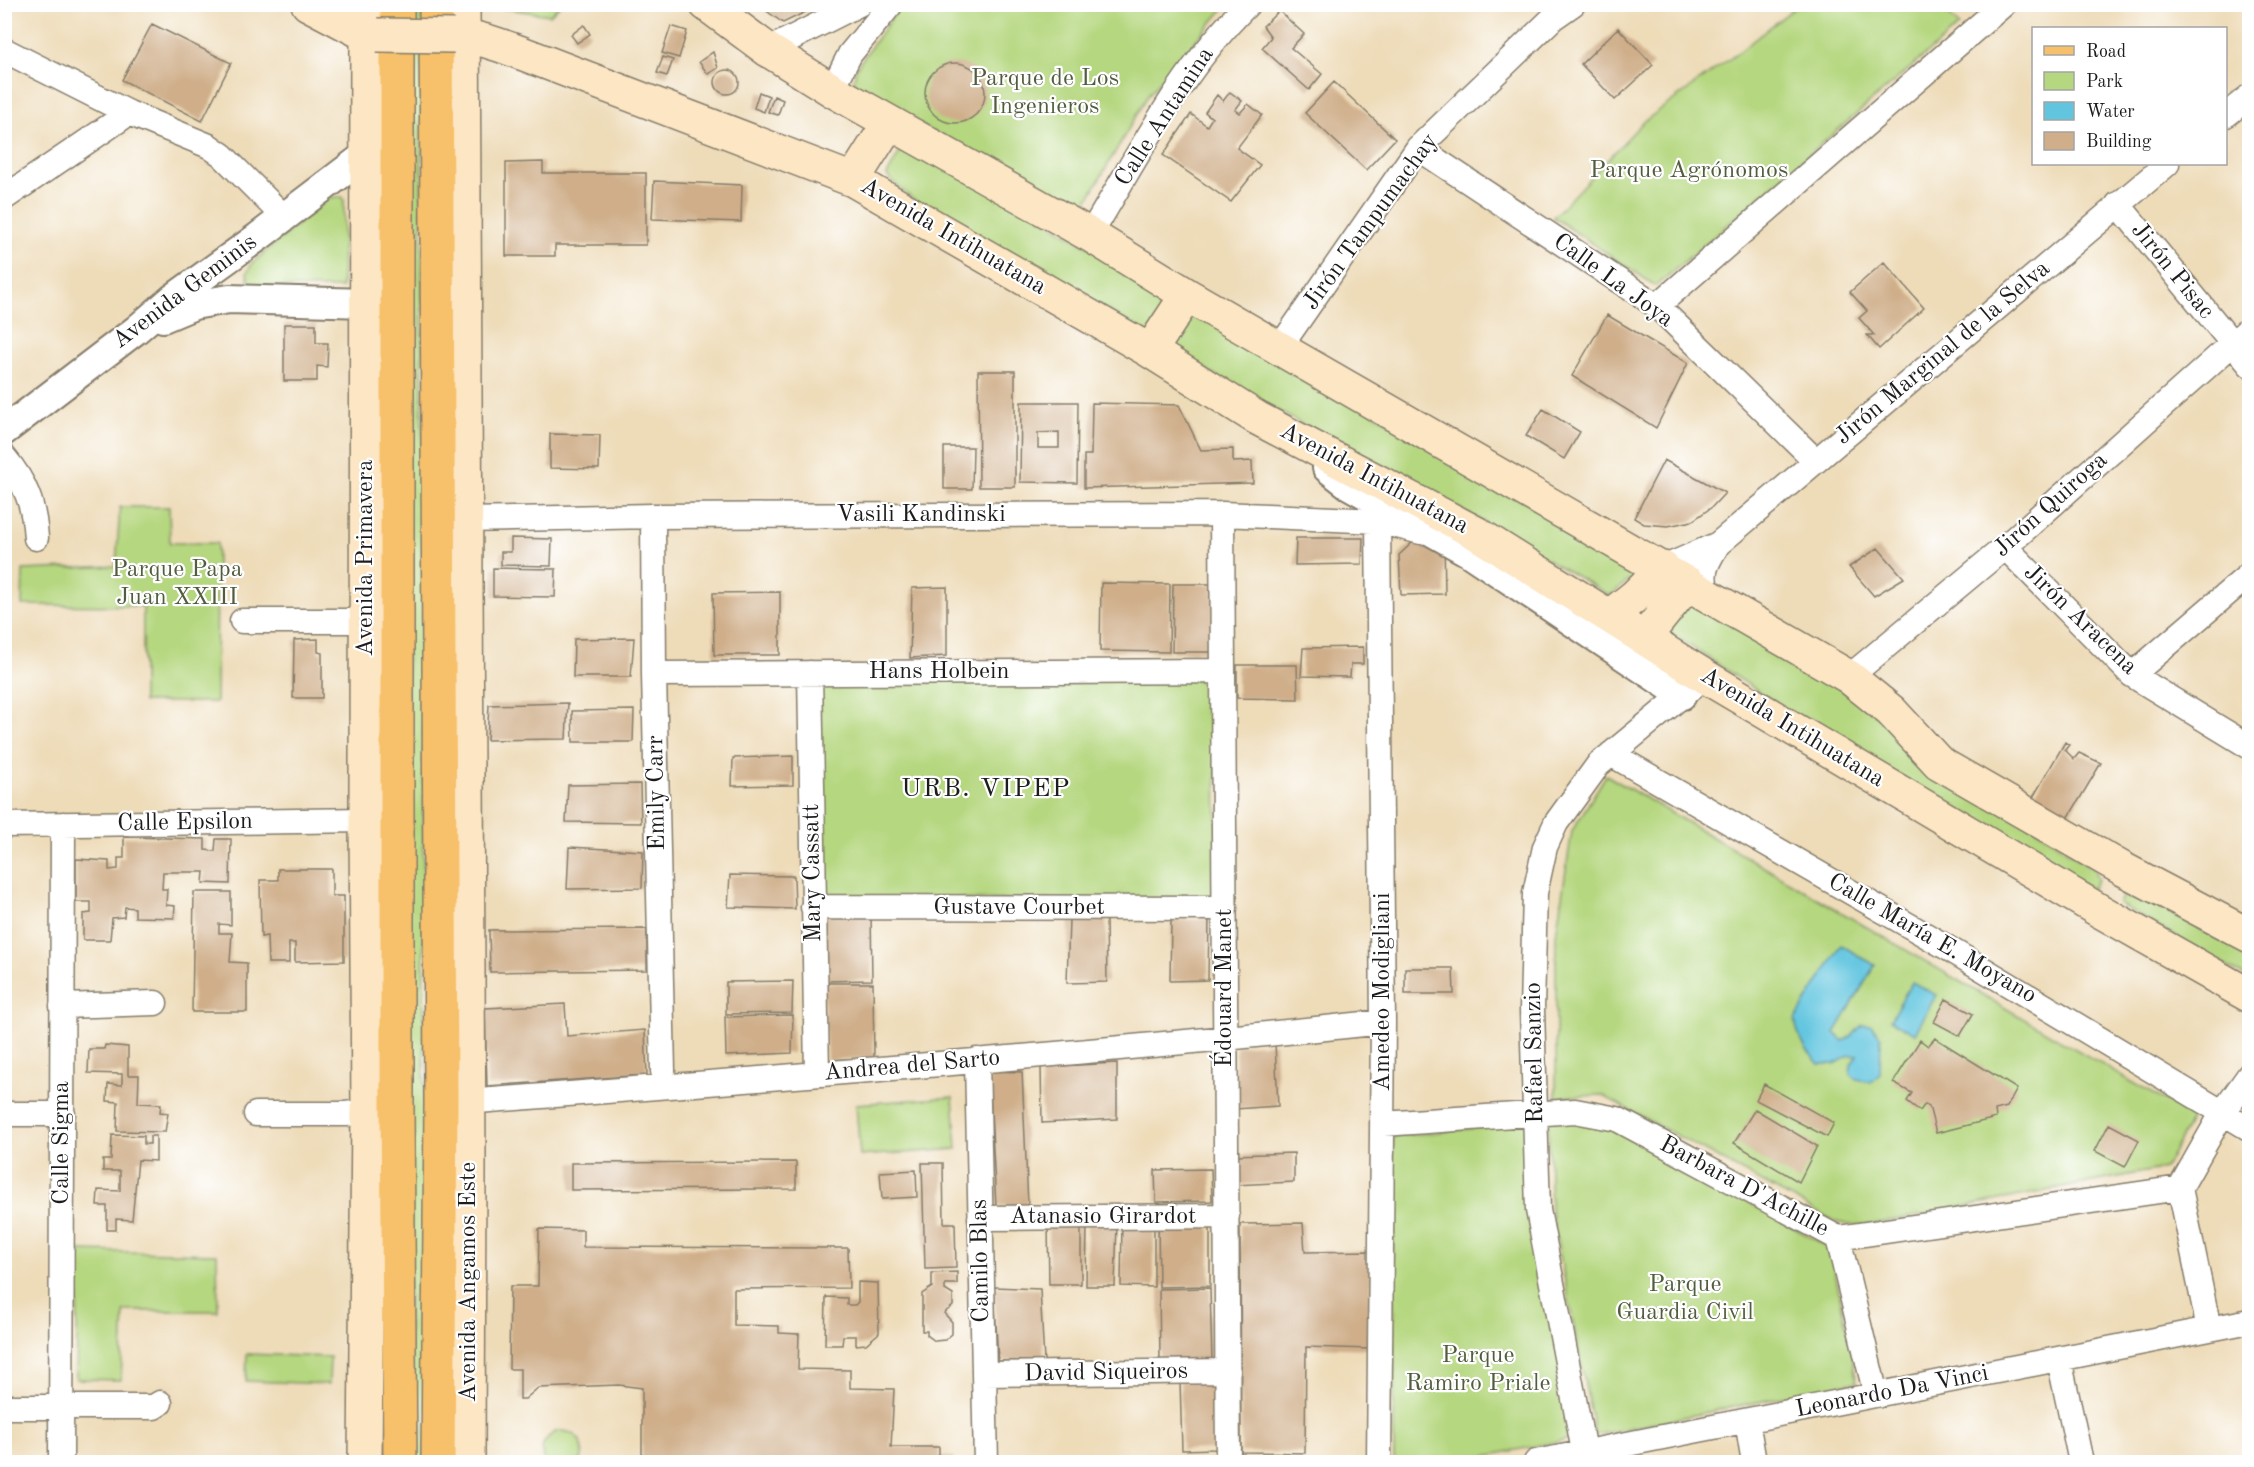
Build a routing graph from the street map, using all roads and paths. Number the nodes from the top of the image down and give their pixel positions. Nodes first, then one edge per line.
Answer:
1 (308, 4) edge
2 (397, 4) edge
3 (706, 4) edge
4 (859, 4) edge
5 (891, 4) edge
6 (1248, 4) edge
7 (1573, 4) edge
8 (2004, 4) edge
9 (1546, 11) edge
10 (458, 17) edge
11 (370, 25) edge
12 (4, 50) edge
13 (768, 50) junction
14 (832, 90) junction
15 (2250, 96) edge
16 (129, 112) junction
17 (2227, 114) edge
18 (889, 123) junction
19 (1418, 148) junction
20 (367, 154) junction
21 (2166, 165) edge
22 (853, 180) junction
23 (4, 198) edge
24 (2118, 204) junction
25 (284, 217) junction
26 (1090, 235) junction
27 (258, 237) junction
28 (1187, 295) junction
29 (271, 301) junction
30 (366, 303) junction
31 (1657, 306) junction
32 (136, 330) junction
33 (2241, 336) edge
34 (1280, 347) junction
35 (1150, 351) junction
36 (2250, 365) edge
37 (1257, 418) junction
38 (4, 432) edge
39 (4, 457) edge
40 (1816, 461) junction
41 (1349, 484) junction
42 (1222, 514) junction
43 (653, 516) junction
44 (1329, 518) junction
45 (465, 520) junction
46 (1378, 521) junction
47 (1416, 531) junction
48 (36, 538) dead end
49 (1444, 538) junction
50 (1718, 544) junction
51 (2005, 547) junction
52 (1380, 564) junction
53 (2250, 574) edge
54 (1686, 582) junction
55 (1610, 616) junction
56 (242, 621) dead end
57 (366, 621) junction
58 (1644, 638) junction
59 (1223, 671) junction
60 (810, 673) junction
61 (654, 674) junction
62 (2132, 675) junction
63 (1849, 677) junction
64 (1690, 678) junction
65 (2250, 747) edge
66 (1611, 754) junction
67 (366, 820) junction
68 (63, 824) junction
69 (4, 825) edge
70 (2123, 869) junction
71 (813, 907) junction
72 (1225, 909) junction
73 (2100, 911) junction
74 (2250, 936) edge
75 (2250, 996) edge
76 (155, 1003) dead end
77 (62, 1006) junction
78 (1383, 1022) junction
79 (1226, 1039) junction
80 (977, 1060) junction
81 (663, 1071) dead end
82 (817, 1074) junction
83 (2250, 1074) edge
84 (455, 1102) junction
85 (382, 1109) junction
86 (2223, 1112) junction
87 (4, 1114) edge
88 (63, 1114) junction
89 (256, 1114) dead end
90 (1535, 1115) junction
91 (1383, 1124) junction
92 (2250, 1130) edge
93 (2180, 1188) junction
94 (1227, 1216) junction
95 (980, 1218) junction
96 (1838, 1238) junction
97 (2250, 1321) edge
98 (2209, 1329) junction
99 (2059, 1359) junction
100 (1228, 1371) junction
101 (984, 1374) junction
102 (1876, 1395) junction
103 (160, 1403) dead end
104 (61, 1406) junction
105 (4, 1407) edge
106 (1746, 1421) junction
107 (1585, 1458) edge
108 (61, 1462) edge
109 (365, 1462) edge
110 (400, 1462) edge
111 (438, 1462) edge
112 (468, 1462) edge
113 (986, 1462) edge
114 (1228, 1462) edge
115 (1379, 1462) edge
116 (1536, 1462) edge
117 (1754, 1462) edge
118 (2081, 1462) edge

1 - 11 main road
2 - 85 main road, Avenida Primavera
3 - 13 main road
4 - 13 street
5 - 14 street
6 - 26 street, Calle Antamina
7 - 9 street, Jirón Tampumachay
8 - 31 street
9 - 19 street, Jirón Tampumachay
10 - 11 main road, Avenida Intihuatana, bridge
10 - 22 main road, Avenida Intihuatana
10 - 45 main road
10 - 84 main road
11 - 20 main road, Avenida Primavera
12 - 16 street
13 - 14 main road
14 - 18 main road
15 - 17 street
16 - 23 street
16 - 25 street
18 - 22 main road
18 - 26 main road
19 - 31 street, Calle La Joya
19 - 34 street, Jirón Tampumachay
20 - 25 street, Avenida Geminis
20 - 30 main road, Avenida Primavera
21 - 24 street, Jirón Marginal de la Selva
22 - 35 main road, Avenida Intihuatana
24 - 33 street, Jirón Pisac
24 - 40 street, Jirón Marginal de la Selva
25 - 27 street, Avenida Geminis
26 - 28 main road
27 - 29 street
27 - 32 street, Avenida Geminis
28 - 34 main road
28 - 35 main road
29 - 30 street
29 - 32 street
30 - 57 main road, Avenida Primavera
31 - 40 street, Calle La Joya
32 - 38 street, Avenida Geminis
33 - 36 street, Jirón Pisac
33 - 51 street, Jirón Quiroga
34 - 54 main road
35 - 37 main road, Avenida Intihuatana
37 - 41 street
37 - 55 main road, Avenida Intihuatana
39 - 48 street
40 - 50 street, Jirón Marginal de la Selva
41 - 44 street
41 - 46 street
41 - 49 street
42 - 43 street, Vasili Kandinski
42 - 44 street, Vasili Kandinski
42 - 59 street, Édouard Manet
43 - 45 street, Vasili Kandinski
43 - 61 street, Emily Carr
44 - 46 street, Vasili Kandinski
45 - 84 main road
46 - 47 street, Vasili Kandinski
46 - 52 street, Amedeo Modigliani
47 - 49 street, Vasili Kandinski
47 - 52 street
49 - 64 street
50 - 54 street, Jirón Marginal de la Selva
50 - 54 street, Jirón Marginal de la Selva
51 - 62 street, Jirón Aracena
51 - 63 street, Jirón Quiroga
52 - 78 street, Amedeo Modigliani
53 - 62 street
54 - 55 main road
54 - 58 main road
54 - 63 main road
55 - 58 main road, Avenida Intihuatana
56 - 57 street
57 - 67 main road, Avenida Primavera
58 - 64 main road, Avenida Intihuatana
59 - 60 street, Hans Holbein
59 - 72 street, Édouard Manet
60 - 61 street, Hans Holbein
60 - 71 street, Mary Cassatt
61 - 81 street, Emily Carr
62 - 65 street, Jirón Aracena
63 - 70 main road
64 - 66 street, Rafael Sanzio
64 - 73 main road, Avenida Intihuatana
66 - 86 street, Calle María E. Moyano
66 - 90 street, Rafael Sanzio
67 - 68 street, Calle Epsilon
67 - 85 main road, Avenida Primavera
68 - 69 street, Calle Epsilon
68 - 77 street, Calle Sigma
70 - 73 main road
70 - 74 main road
71 - 72 street, Gustave Courbet
71 - 82 street, Mary Cassatt
72 - 79 street, Édouard Manet
73 - 75 main road, Avenida Intihuatana
76 - 77 street
77 - 88 street, Calle Sigma
78 - 79 street, Andrea del Sarto
78 - 91 street, Amedeo Modigliani
79 - 80 street, Andrea del Sarto
79 - 94 street, Édouard Manet
80 - 82 street, Andrea del Sarto
80 - 95 street, Camilo Blas
82 - 84 street, Andrea del Sarto
83 - 86 street
84 - 111 main road, Avenida Angamos Este
84 - 112 main road, Avenida Angamos Este
85 - 89 street
85 - 109 main road
85 - 110 main road
86 - 92 street, Calle María E. Moyano
86 - 93 street
87 - 88 street
88 - 104 street, Calle Sigma
90 - 91 street, Barbara D'Achille
90 - 96 street, Barbara D'Achille
90 - 107 street, Rafael Sanzio
91 - 115 street, Amedeo Modigliani
93 - 96 street, Barbara D'Achille
93 - 98 street
94 - 95 street, Atanasio Girardot
94 - 100 street, Édouard Manet
95 - 101 street, Camilo Blas
96 - 102 street
97 - 98 street, Leonardo Da Vinci
98 - 99 street, Leonardo Da Vinci
99 - 102 street, Leonardo Da Vinci
99 - 118 street
100 - 101 street, David Siqueiros
100 - 114 street, Édouard Manet
101 - 113 street, Camilo Blas
102 - 106 street, Leonardo Da Vinci
103 - 104 street
104 - 105 street
104 - 108 street, Calle Sigma
106 - 107 street, Leonardo Da Vinci
106 - 117 street
107 - 116 street, Leonardo Da Vinci

